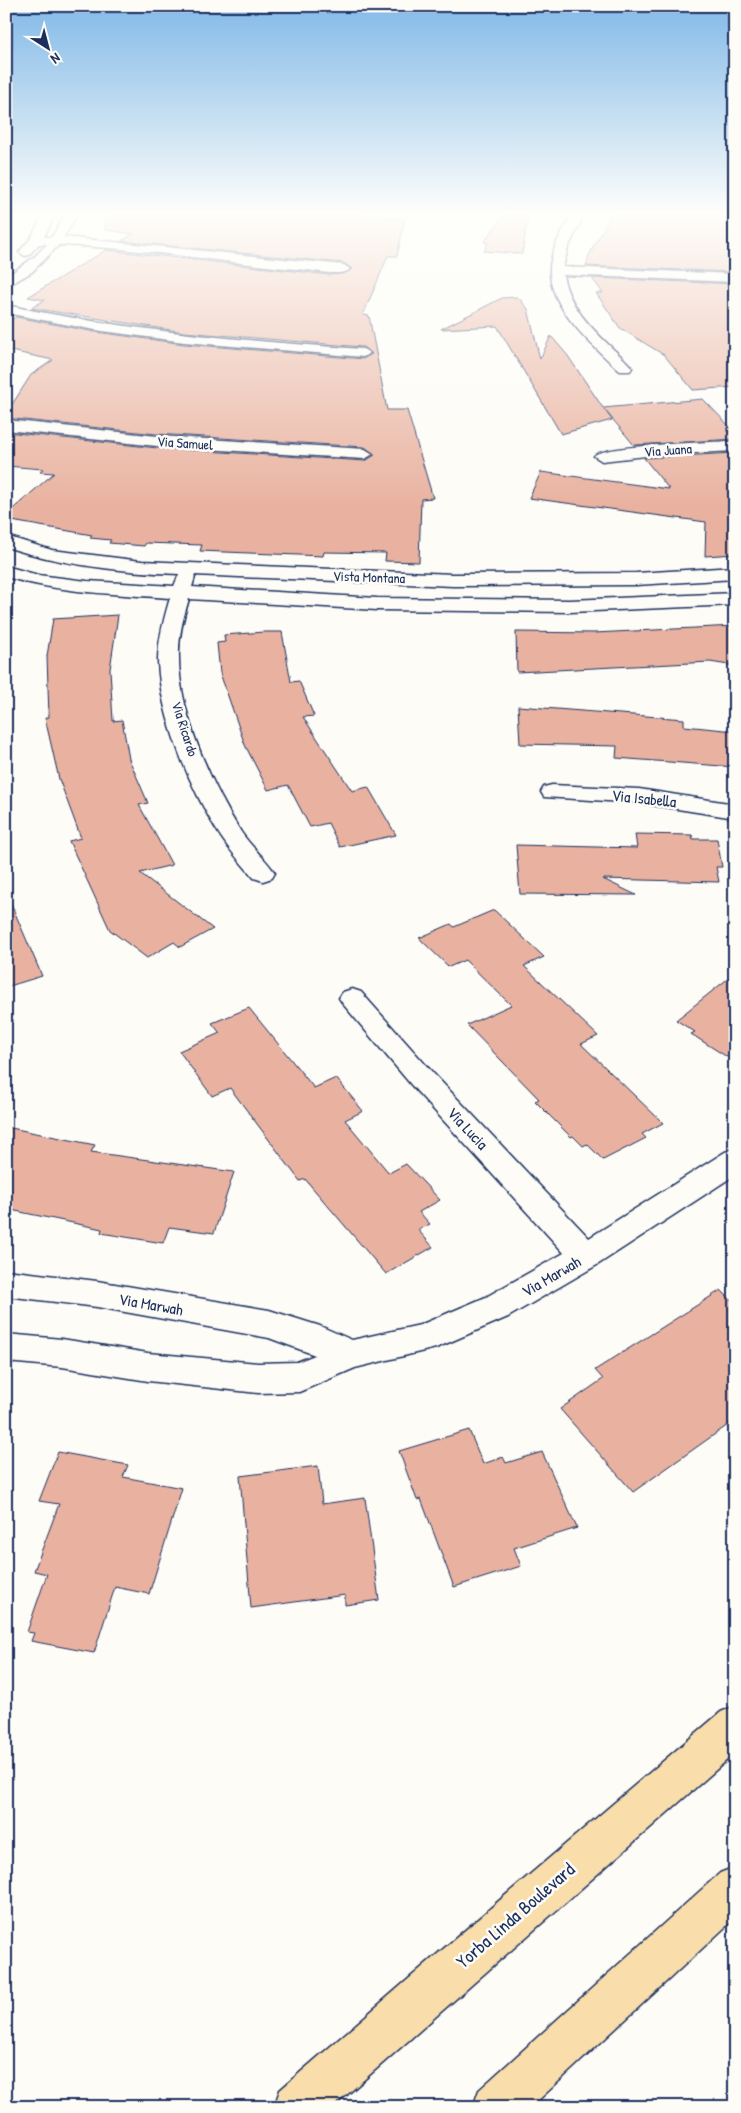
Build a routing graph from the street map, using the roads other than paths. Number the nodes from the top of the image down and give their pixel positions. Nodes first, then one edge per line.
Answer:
1 (9, 310) edge
2 (572, 310) edge
3 (363, 353) dead end
4 (625, 368) dead end
5 (6, 425) edge
6 (735, 446) edge
7 (365, 454) dead end
8 (602, 456) dead end
9 (6, 541) edge
10 (189, 569) junction
11 (6, 571) edge
12 (735, 573) edge
13 (180, 594) junction
14 (735, 599) edge
15 (552, 792) dead end
16 (735, 811) edge
17 (263, 873) dead end
18 (352, 998) dead end
19 (735, 1160) edge
20 (586, 1256) junction
21 (6, 1283) edge
22 (6, 1348) edge
23 (350, 1355) junction
24 (735, 1726) edge
25 (735, 1888) edge
26 (297, 2107) edge
27 (496, 2107) edge

1 - 3 street
2 - 4 street
5 - 7 street, Via Samuel
6 - 8 street, Via Juana
9 - 10 street, Vista Montana
10 - 12 street, Vista Montana
10 - 13 street, Via Ricardo
11 - 13 street, Vista Montana
13 - 14 street, Vista Montana
13 - 17 street, Via Ricardo
15 - 16 street, Via Isabella
18 - 20 street, Via Lucia
19 - 20 street, Via Marwah
20 - 23 street, Via Marwah
21 - 23 street, Via Marwah
22 - 23 street, Via Marwah
24 - 26 main road, Yorba Linda Boulevard
25 - 27 main road

